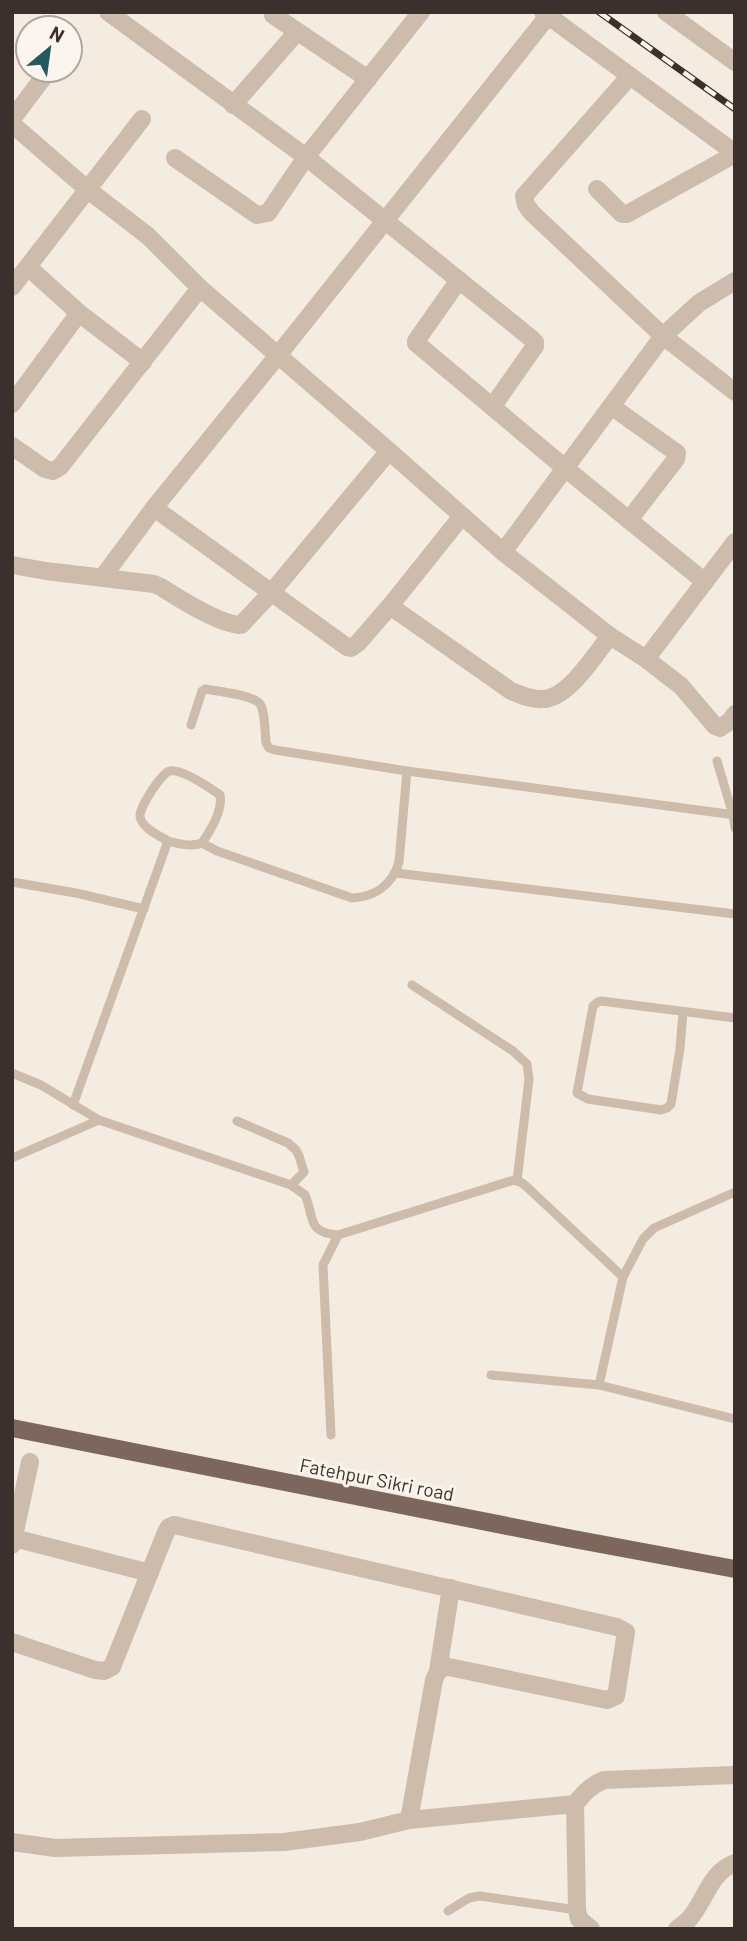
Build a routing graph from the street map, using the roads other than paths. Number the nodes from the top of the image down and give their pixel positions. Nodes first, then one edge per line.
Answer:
1 (108, 12) edge
2 (421, 12) edge
3 (666, 12) edge
4 (545, 14) edge
5 (273, 15) dead end
6 (297, 32) junction
7 (735, 62) edge
8 (630, 76) junction
9 (368, 79) junction
10 (38, 84) edge
11 (233, 105) junction
12 (12, 119) edge
13 (142, 119) dead end
14 (12, 124) edge
15 (735, 154) edge
16 (306, 157) junction
17 (175, 158) dead end
18 (87, 189) junction
19 (597, 189) dead end
20 (384, 220) junction
21 (28, 267) junction
22 (459, 280) junction
23 (735, 281) edge
24 (12, 287) edge
25 (200, 288) junction
26 (79, 313) junction
27 (663, 336) junction
28 (279, 354) junction
29 (143, 362) junction
30 (732, 384) edge
31 (12, 404) edge
32 (611, 406) junction
33 (492, 407) junction
34 (12, 446) edge
35 (389, 451) junction
36 (565, 468) junction
37 (154, 508) junction
38 (462, 516) junction
39 (629, 520) junction
40 (735, 542) edge
41 (503, 552) junction
42 (12, 565) edge
43 (102, 578) junction
44 (705, 582) junction
45 (271, 593) junction
46 (390, 606) junction
47 (610, 636) junction
48 (646, 659) junction
49 (735, 714) edge
50 (191, 725) dead end
51 (717, 761) dead end
52 (407, 771) junction
53 (734, 815) edge
54 (735, 828) edge
55 (168, 841) junction
56 (202, 843) junction
57 (396, 873) junction
58 (12, 882) edge
59 (144, 909) junction
60 (735, 914) edge
61 (412, 985) dead end
62 (683, 1012) junction
63 (735, 1018) edge
64 (12, 1073) edge
65 (73, 1105) junction
66 (99, 1120) junction
67 (237, 1121) dead end
68 (12, 1158) edge
69 (517, 1181) junction
70 (291, 1185) junction
71 (735, 1192) edge
72 (338, 1236) junction
73 (623, 1277) junction
74 (491, 1375) dead end
75 (599, 1385) junction
76 (735, 1419) edge
77 (12, 1427) edge
78 (331, 1435) dead end
79 (30, 1462) dead end
80 (13, 1541) edge
81 (735, 1569) edge
82 (150, 1573) junction
83 (451, 1588) junction
84 (12, 1643) edge
85 (438, 1671) junction
86 (735, 1774) edge
87 (575, 1804) junction
88 (408, 1821) junction
89 (12, 1842) edge
90 (735, 1863) edge
91 (577, 1910) junction
92 (448, 1911) dead end
93 (591, 1929) edge
94 (677, 1929) edge

1 - 11 street
2 - 9 street
3 - 7 street
4 - 8 street
4 - 20 street
5 - 6 street
6 - 9 street
6 - 11 street
8 - 15 street
8 - 27 street
9 - 16 street
10 - 12 street
11 - 16 street
13 - 18 street
14 - 18 street
15 - 19 street
16 - 17 street
16 - 20 street
18 - 21 street
18 - 25 street
20 - 22 street
20 - 28 street
21 - 24 street
21 - 26 street
22 - 33 street
22 - 33 street
23 - 27 street
25 - 28 street
25 - 29 street
26 - 29 street
26 - 31 street
27 - 30 street
27 - 32 street
28 - 35 street
28 - 37 street
29 - 34 street
32 - 36 street
32 - 39 street
33 - 36 street
35 - 38 street
35 - 45 street
36 - 39 street
36 - 41 street
37 - 43 street
37 - 45 street
38 - 41 street
38 - 46 street
39 - 44 street
40 - 44 street
41 - 47 street
42 - 43 street
43 - 45 street
44 - 48 street
45 - 46 street
46 - 47 street
47 - 48 street
48 - 49 street
50 - 52 lane
51 - 53 lane
52 - 53 lane
52 - 57 lane
53 - 54 lane
55 - 56 lane
55 - 56 lane
55 - 59 lane
56 - 57 lane
57 - 60 lane
58 - 59 lane
59 - 65 lane
61 - 69 lane
62 - 62 lane
62 - 63 lane
64 - 65 lane
65 - 66 lane
66 - 68 lane
66 - 70 lane
67 - 70 lane
69 - 72 lane
69 - 73 lane
70 - 72 lane
71 - 73 lane
72 - 78 lane
73 - 75 lane
74 - 75 lane
75 - 76 lane
77 - 81 main road, Fatehpur Sikri road
79 - 80 street
80 - 82 street
82 - 83 street
82 - 84 street
83 - 85 street
83 - 85 street
85 - 88 street
86 - 87 street
87 - 88 street
87 - 91 street
88 - 89 street
90 - 94 street
91 - 92 lane
91 - 93 street

